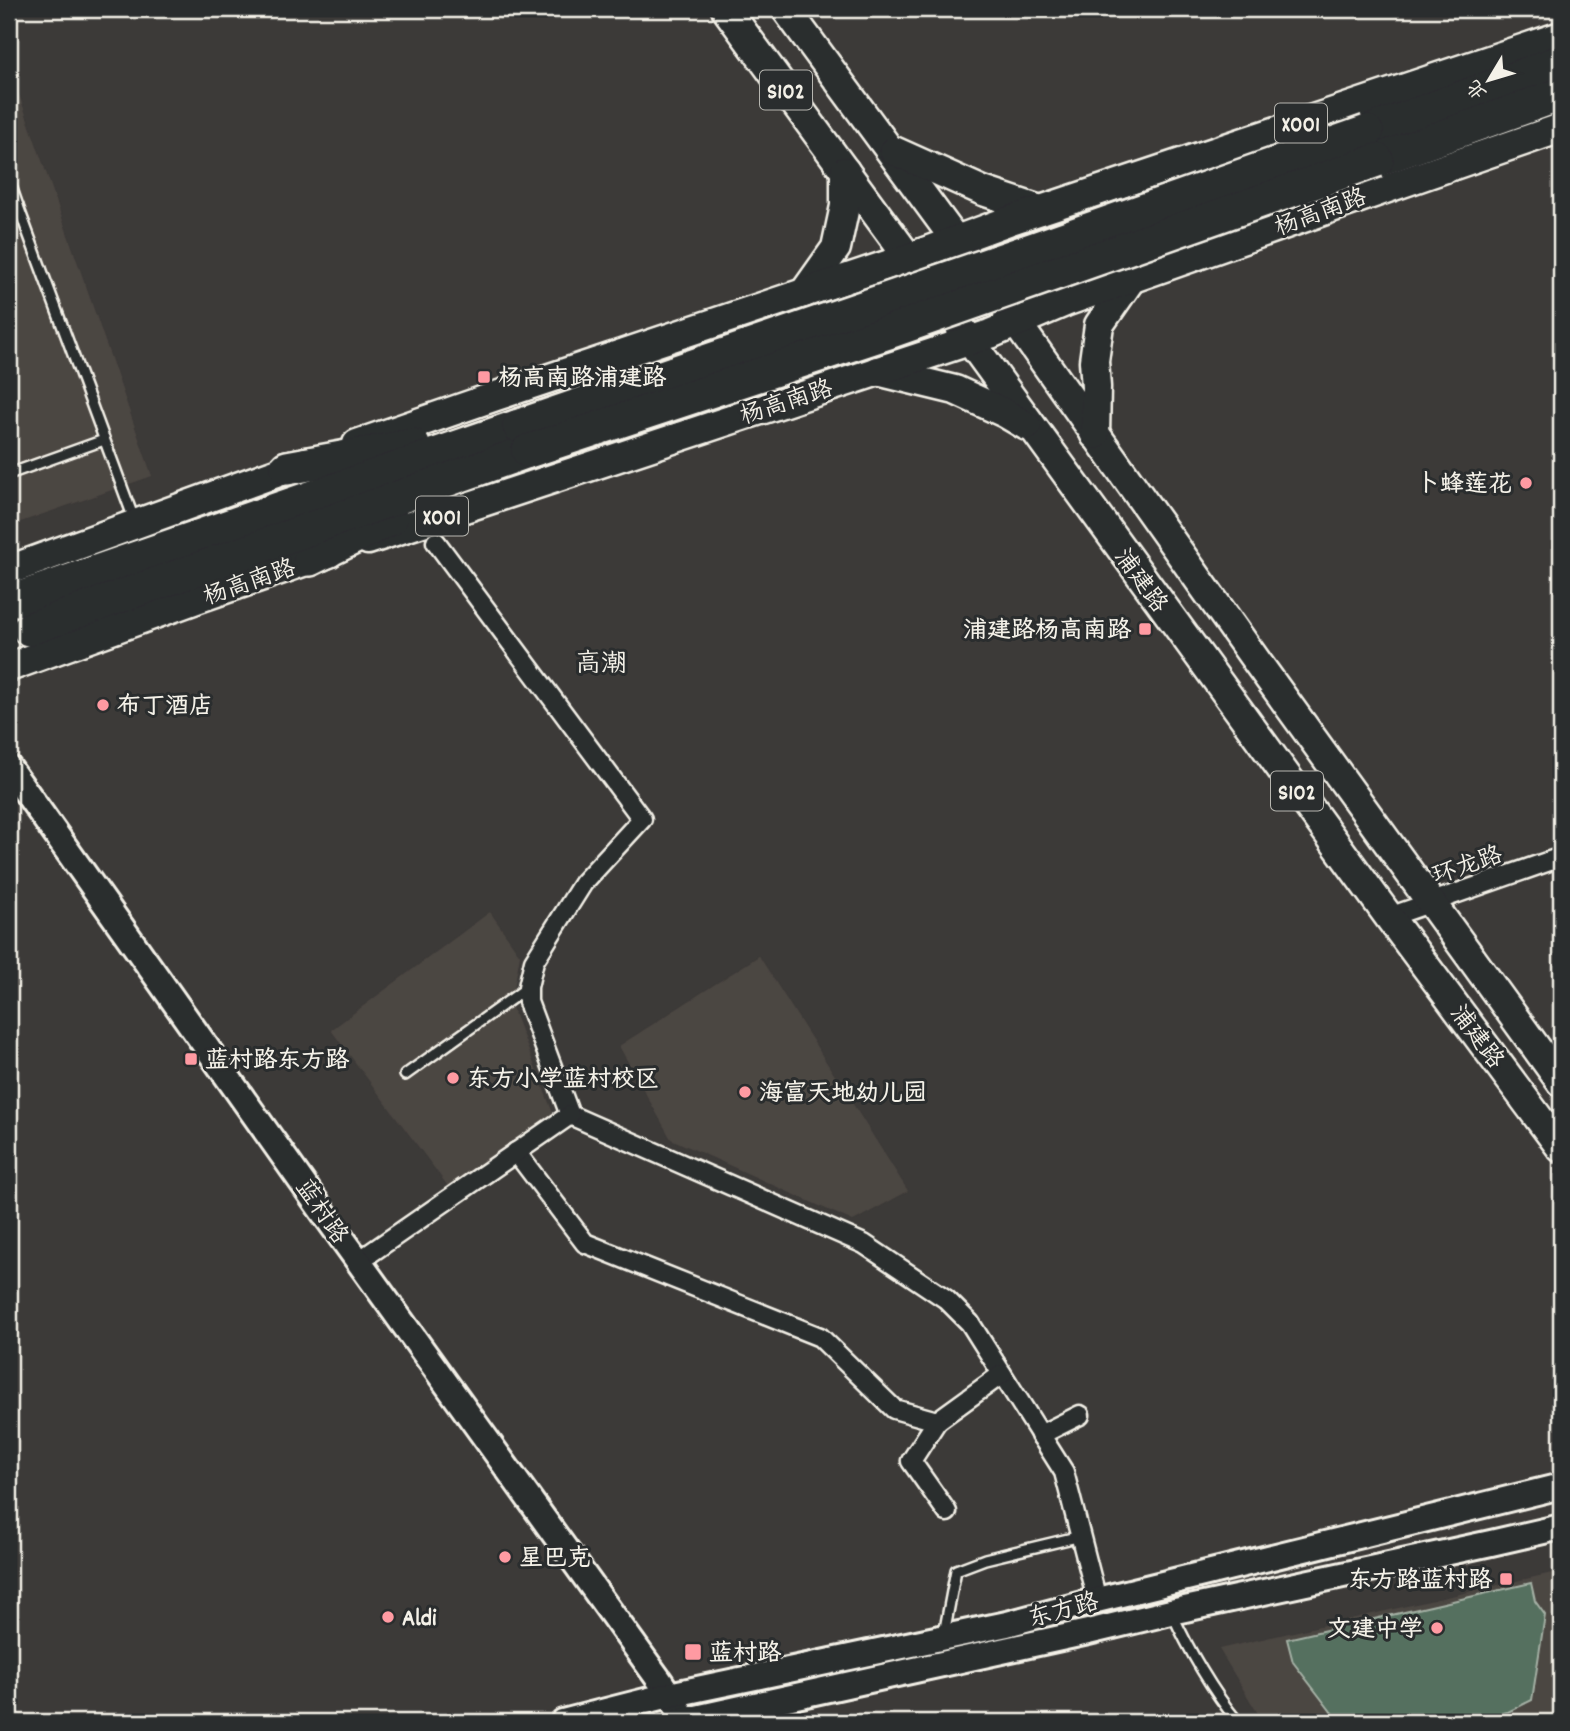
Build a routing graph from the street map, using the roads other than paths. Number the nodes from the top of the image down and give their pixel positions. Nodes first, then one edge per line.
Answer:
1 (726, 9) edge
2 (786, 9) edge
3 (1561, 37) edge
4 (1561, 61) edge
5 (1561, 94) edge
6 (1561, 128) edge
7 (1372, 146) junction
8 (889, 149) junction
9 (845, 171) junction
10 (9, 180) edge
11 (13, 208) edge
12 (1040, 210) junction
13 (956, 240) junction
14 (908, 258) junction
15 (1131, 279) junction
16 (804, 293) junction
17 (1017, 323) junction
18 (969, 340) junction
19 (877, 371) junction
20 (1035, 431) junction
21 (1095, 435) junction
22 (523, 439) junction
23 (104, 440) junction
24 (288, 468) junction
25 (9, 474) edge
26 (136, 524) junction
27 (436, 542) dead end
28 (310, 559) junction
29 (19, 600) edge
30 (9, 667) edge
31 (9, 768) edge
32 (1561, 857) edge
33 (1431, 902) junction
34 (1389, 917) junction
35 (528, 987) junction
36 (405, 1075) dead end
37 (1561, 1082) edge
38 (570, 1115) junction
39 (1561, 1148) edge
40 (516, 1152) junction
41 (359, 1261) junction
42 (1002, 1374) junction
43 (1080, 1415) dead end
44 (937, 1421) junction
45 (1040, 1435) junction
46 (1561, 1486) edge
47 (947, 1512) dead end
48 (1561, 1527) edge
49 (1081, 1536) junction
50 (1097, 1600) junction
51 (1171, 1612) junction
52 (944, 1636) junction
53 (670, 1695) junction
54 (563, 1722) edge
55 (684, 1722) edge
56 (1238, 1722) edge

1 - 9 main road, 浦建路 / S102
2 - 8 main road, 浦建路 / S102
3 - 12 main road, 杨高南路 / X001
4 - 7 highway, 杨高南路 / X001
5 - 7 highway, 杨高南路 / X001
6 - 15 main road, 杨高南路 / X001
7 - 22 highway, 杨高南路 / X001, bridge
8 - 12 main road
8 - 13 main road, 浦建路 / S102
9 - 14 main road, 浦建路 / S102
9 - 16 main road
10 - 11 lane
11 - 23 lane
12 - 13 main road, 杨高南路 / X001
13 - 14 main road, 杨高南路 / X001
13 - 17 main road, 浦建路 / S102
14 - 16 main road, 杨高南路 / X001
14 - 18 main road, 浦建路 / S102
15 - 17 main road, 杨高南路 / X001
15 - 21 main road
16 - 24 main road, 杨高南路 / X001
17 - 18 main road, 杨高南路 / X001
17 - 21 main road, 浦建路 / S102
18 - 19 main road, 杨高南路 / X001
18 - 20 main road, 浦建路 / S102
19 - 20 main road
19 - 28 main road, 杨高南路 / X001
20 - 34 main road, 浦建路 / S102
21 - 33 main road, 浦建路 / S102
22 - 24 highway
22 - 28 highway
22 - 29 highway, 杨高南路 / X001
23 - 25 lane
23 - 26 lane
24 - 26 main road, 杨高南路 / X001
26 - 29 main road, 杨高南路 / X001
27 - 35 street
28 - 30 main road, 杨高南路 / X001
31 - 41 main road, 蓝村路
32 - 33 street, 环龙路
33 - 34 street, 环龙路
33 - 37 main road, 浦建路 / S102
34 - 39 main road, 浦建路 / S102
35 - 36 lane
35 - 38 street
38 - 40 street
38 - 42 street
40 - 41 street
40 - 44 street
41 - 53 main road, 蓝村路
42 - 44 street
42 - 45 street
43 - 45 street
44 - 47 street
45 - 49 street
46 - 50 main road, 东方路
48 - 51 main road, 东方路
49 - 50 street
49 - 52 lane
50 - 52 main road, 东方路
51 - 55 main road, 东方路
51 - 56 lane
52 - 53 main road, 东方路
53 - 54 main road, 东方路
53 - 55 main road, 蓝村路

